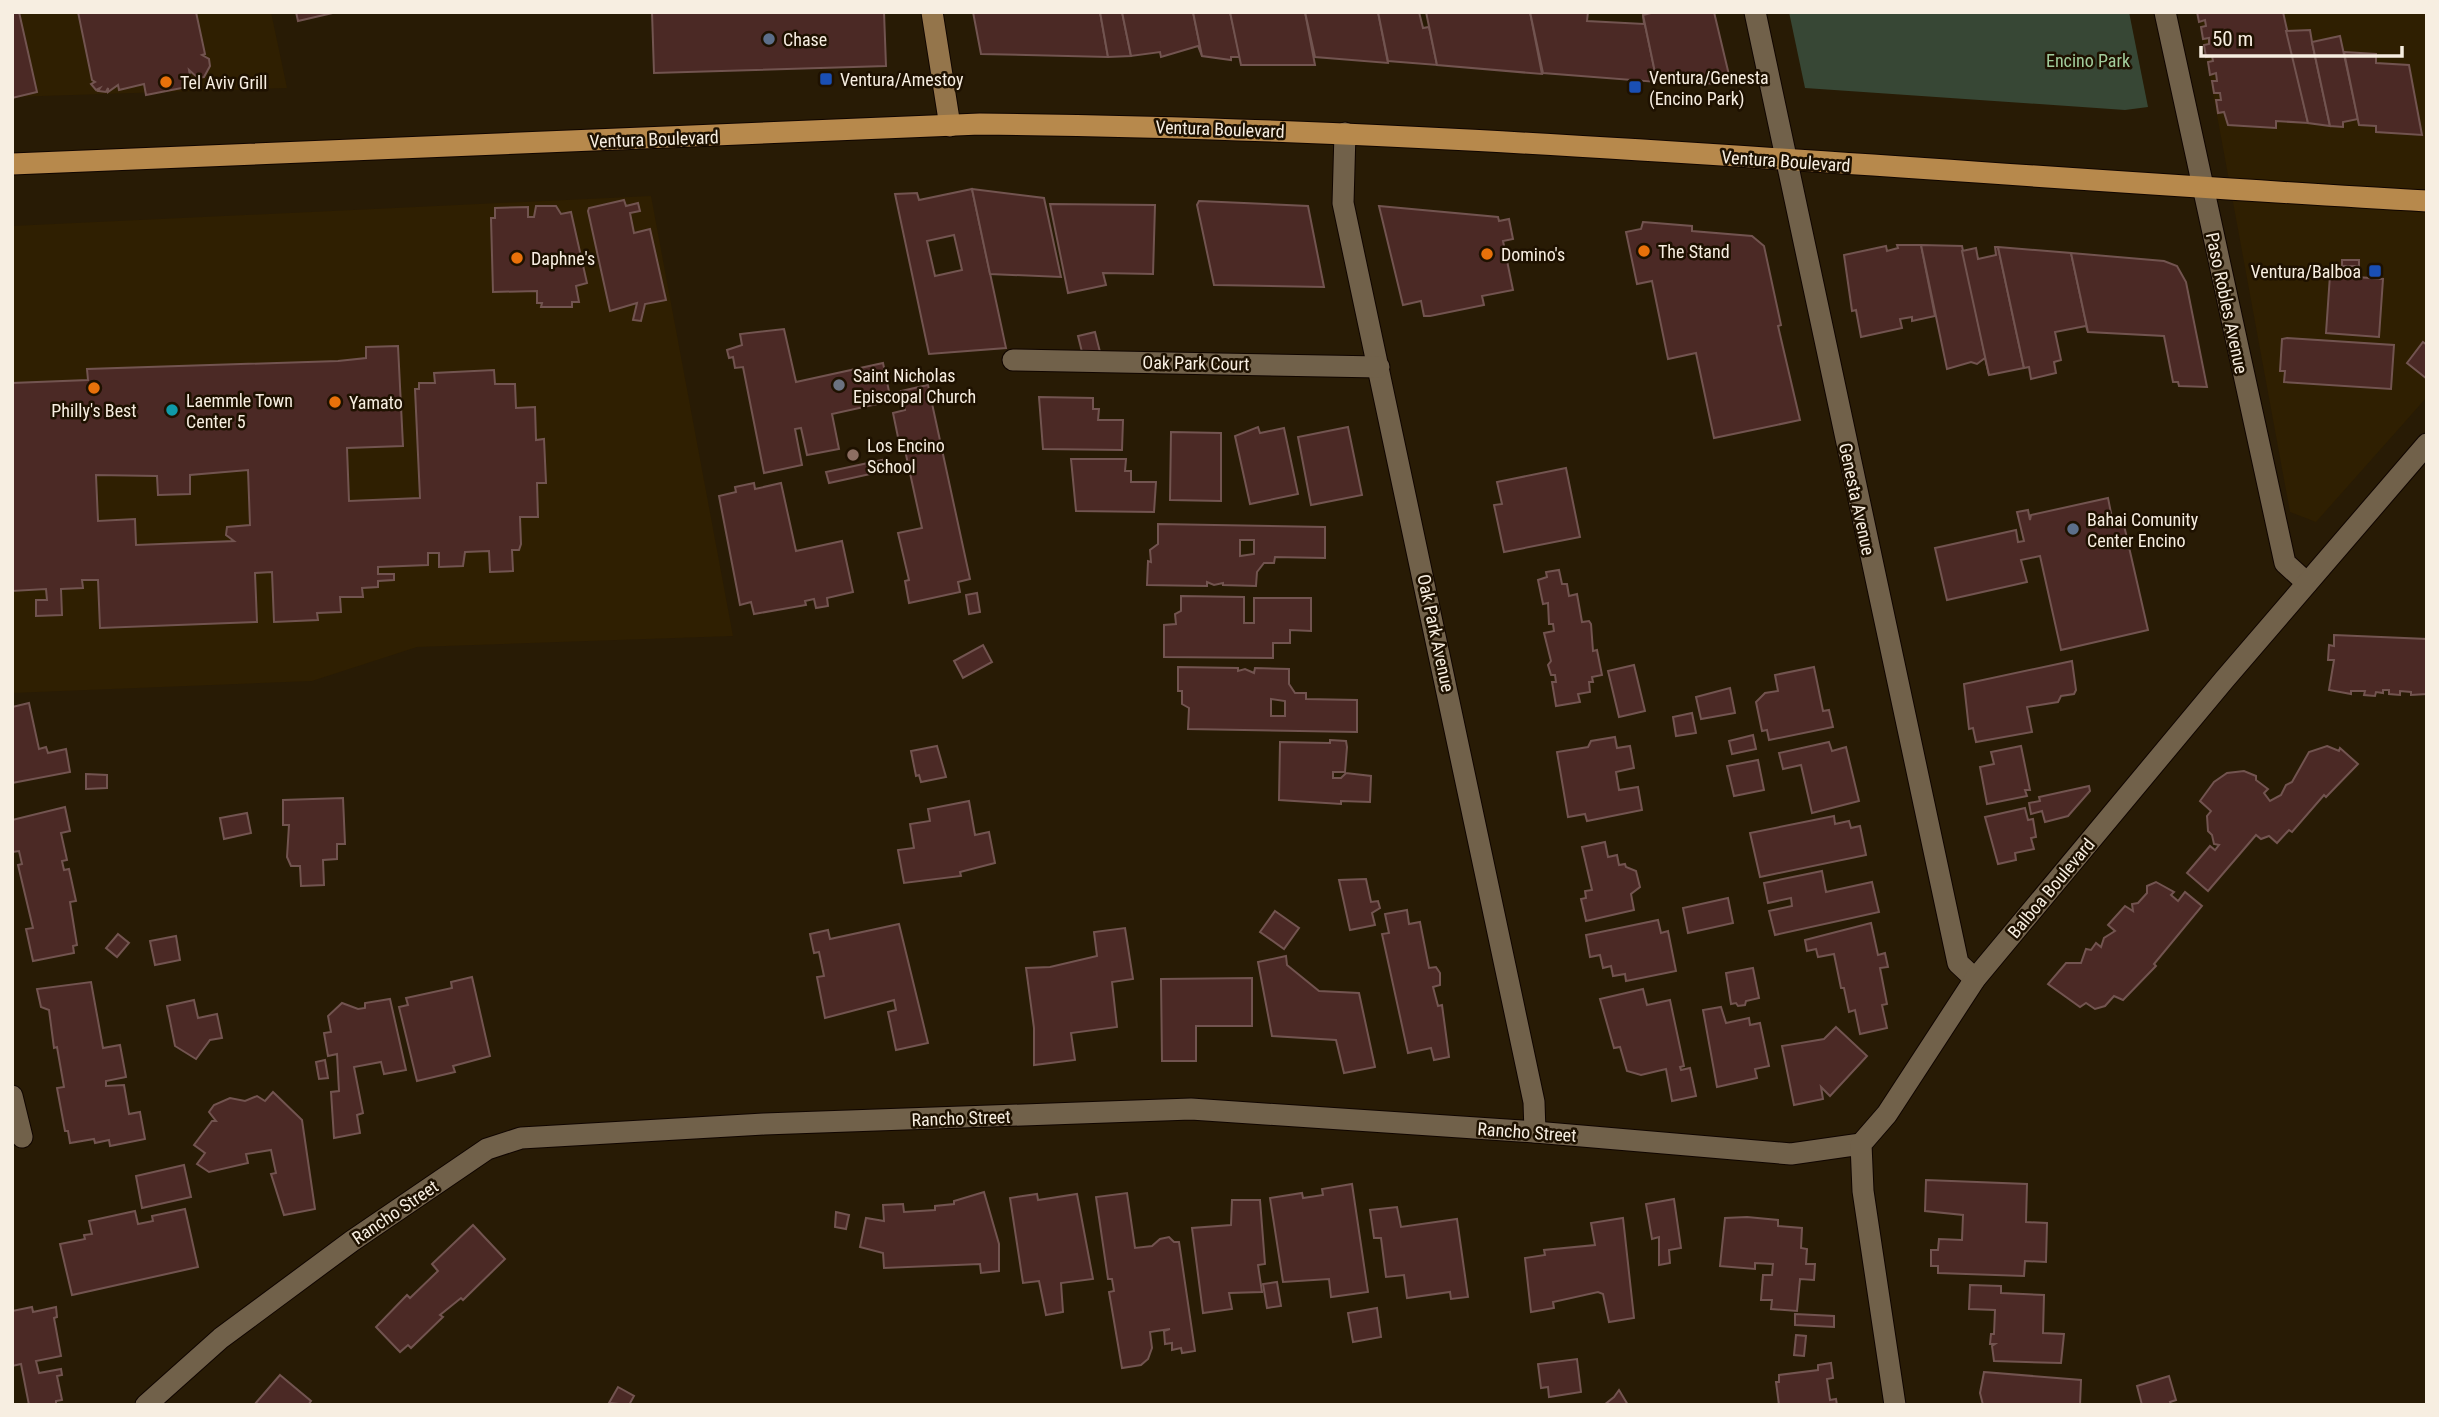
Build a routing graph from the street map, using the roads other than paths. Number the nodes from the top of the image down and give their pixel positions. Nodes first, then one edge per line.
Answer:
1 (932, 12) edge
2 (1755, 12) edge
3 (2165, 12) edge
4 (950, 126) junction
5 (1345, 133) junction
6 (1786, 160) junction
7 (12, 164) edge
8 (2202, 190) junction
9 (2427, 201) edge
10 (1013, 360) dead end
11 (1379, 367) junction
12 (2427, 444) edge
13 (2307, 583) junction
14 (1975, 979) junction
15 (12, 1096) edge
16 (1535, 1132) junction
17 (22, 1137) dead end
18 (1861, 1144) junction
19 (146, 1405) edge
20 (1895, 1405) edge

1 - 4 street
2 - 6 street, Genesta Avenue
3 - 8 street, Paso Robles Avenue
4 - 5 main road, Ventura Boulevard
4 - 7 main road, Ventura Boulevard
5 - 6 main road, Ventura Boulevard
5 - 11 street, Oak Park Avenue
6 - 8 main road, Ventura Boulevard
6 - 14 street, Genesta Avenue
8 - 9 main road, Ventura Boulevard
8 - 13 street, Paso Robles Avenue
10 - 11 street, Oak Park Court
11 - 16 street, Oak Park Avenue
12 - 13 street, Balboa Boulevard
13 - 14 street, Balboa Boulevard
14 - 18 street, Balboa Boulevard
15 - 17 street
16 - 18 street, Rancho Street
16 - 19 street, Rancho Street
18 - 20 street

